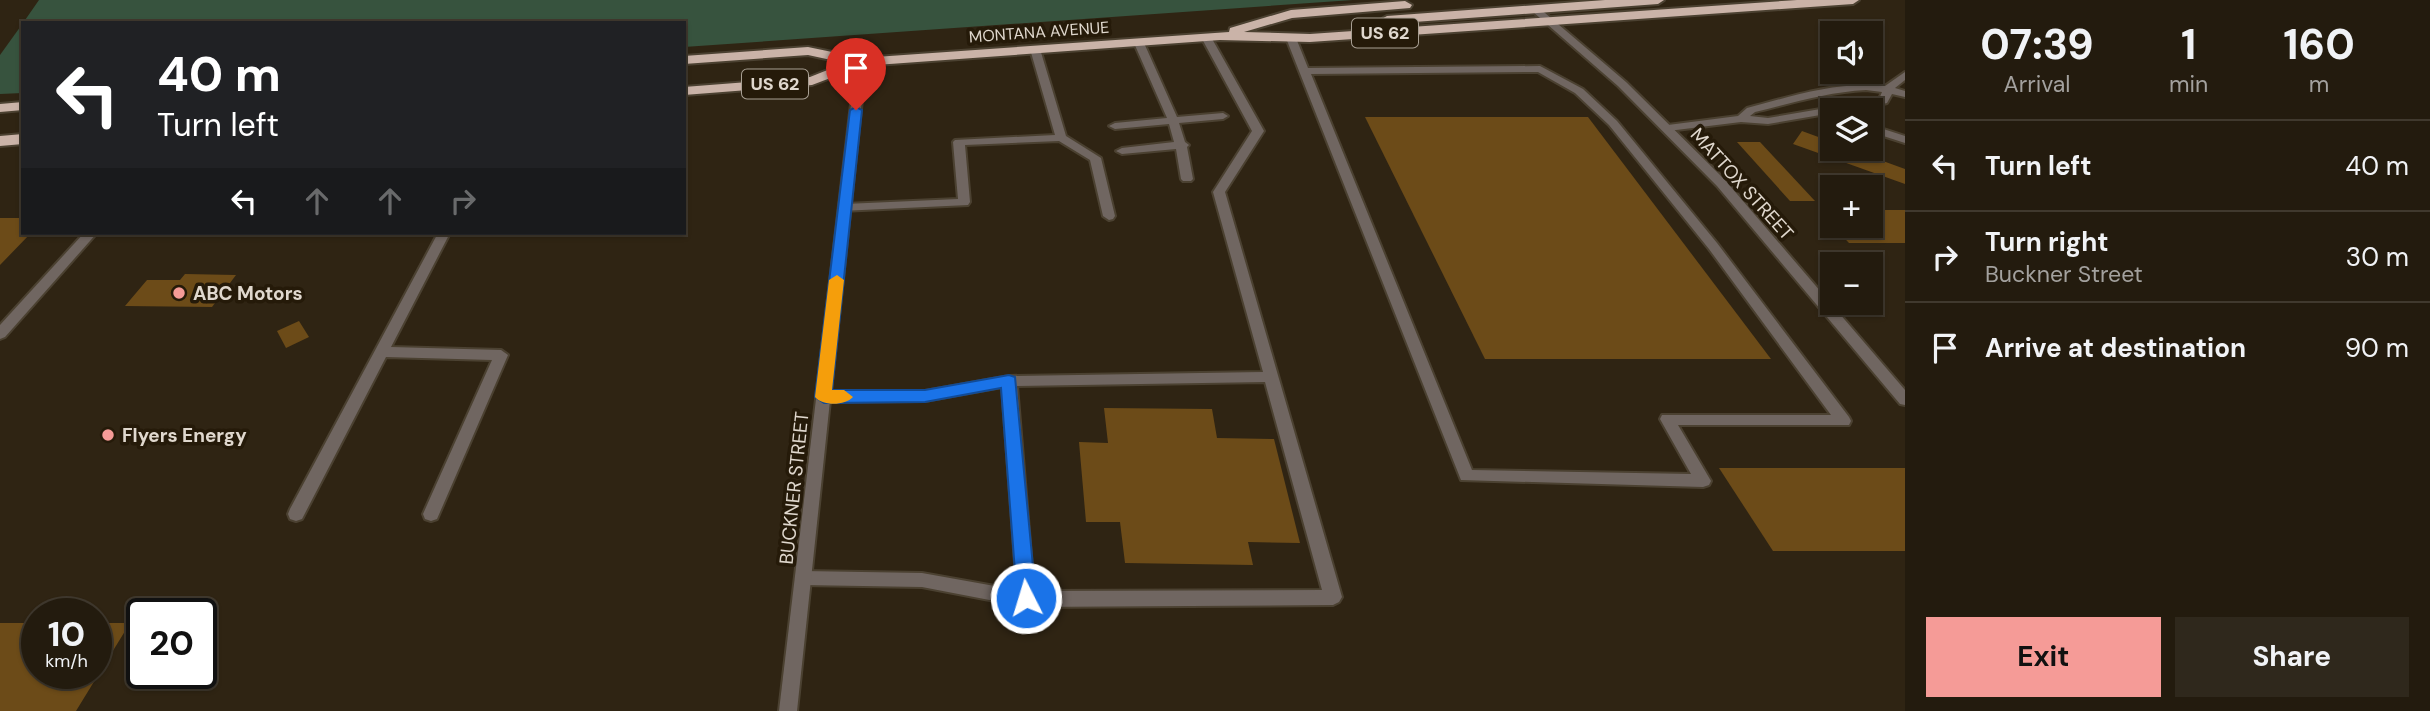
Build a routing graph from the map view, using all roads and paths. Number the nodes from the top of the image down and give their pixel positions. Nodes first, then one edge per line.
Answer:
1 (1483, 0) edge
2 (1658, 0) edge
3 (1853, 0) edge
4 (1535, 9) junction
5 (1550, 23) junction
6 (1239, 30) junction
7 (1213, 37) junction
8 (1291, 38) junction
9 (1139, 43) junction
10 (1035, 49) junction
11 (686, 60) edge
12 (861, 62) junction
13 (1305, 71) junction
14 (1905, 75) edge
15 (1889, 88) junction
16 (686, 91) edge
17 (1905, 94) edge
18 (1883, 101) edge
19 (21, 106) edge
20 (0, 108) edge
21 (1820, 113) edge
22 (1223, 116) dead end
23 (1741, 119) junction
24 (1175, 120) junction
25 (1115, 126) dead end
26 (1668, 128) junction
27 (1883, 132) edge
28 (1061, 138) junction
29 (21, 139) edge
30 (1905, 140) edge
31 (0, 141) edge
32 (1183, 145) junction
33 (1122, 150) dead end
34 (1187, 178) dead end
35 (845, 208) junction
36 (1109, 216) dead end
37 (90, 235) edge
38 (443, 235) edge
39 (0, 334) edge
40 (380, 352) junction
41 (1271, 377) junction
42 (1009, 381) junction
43 (824, 397) junction
44 (1905, 400) edge
45 (296, 514) dead end
46 (431, 514) dead end
47 (803, 578) junction
48 (1026, 598) junction
49 (788, 711) edge

1 - 6 highway, MONTANA AVENUE / US 62
2 - 4 highway
3 - 5 highway, MONTANA AVENUE / US 62
4 - 5 street, MATTOX STREET
4 - 6 highway
5 - 8 highway, MONTANA AVENUE / US 62
5 - 26 street, MATTOX STREET
6 - 7 highway, MONTANA AVENUE / US 62
7 - 8 highway, MONTANA AVENUE / US 62
7 - 9 highway, MONTANA AVENUE / US 62
7 - 41 street
8 - 13 street
9 - 10 highway, MONTANA AVENUE / US 62
9 - 24 street
10 - 12 highway, MONTANA AVENUE / US 62
10 - 28 street
11 - 12 highway, MONTANA AVENUE / US 62
12 - 16 highway, MONTANA AVENUE / US 62
12 - 35 street, BUCKNER STREET
13 - 13 street
14 - 15 street
15 - 17 street
15 - 18 street
15 - 23 street
19 - 20 highway
21 - 23 street
22 - 24 street
23 - 26 street
24 - 25 street
24 - 32 street
26 - 44 street, MATTOX STREET
27 - 30 street
28 - 35 street
28 - 36 street
29 - 31 highway
32 - 33 street
32 - 34 street
35 - 43 street, BUCKNER STREET
37 - 39 street
38 - 40 street
40 - 45 street
40 - 46 street
41 - 42 street
41 - 48 street
42 - 43 street
42 - 48 street
43 - 47 street, BUCKNER STREET
47 - 48 street
47 - 49 street, BUCKNER STREET

